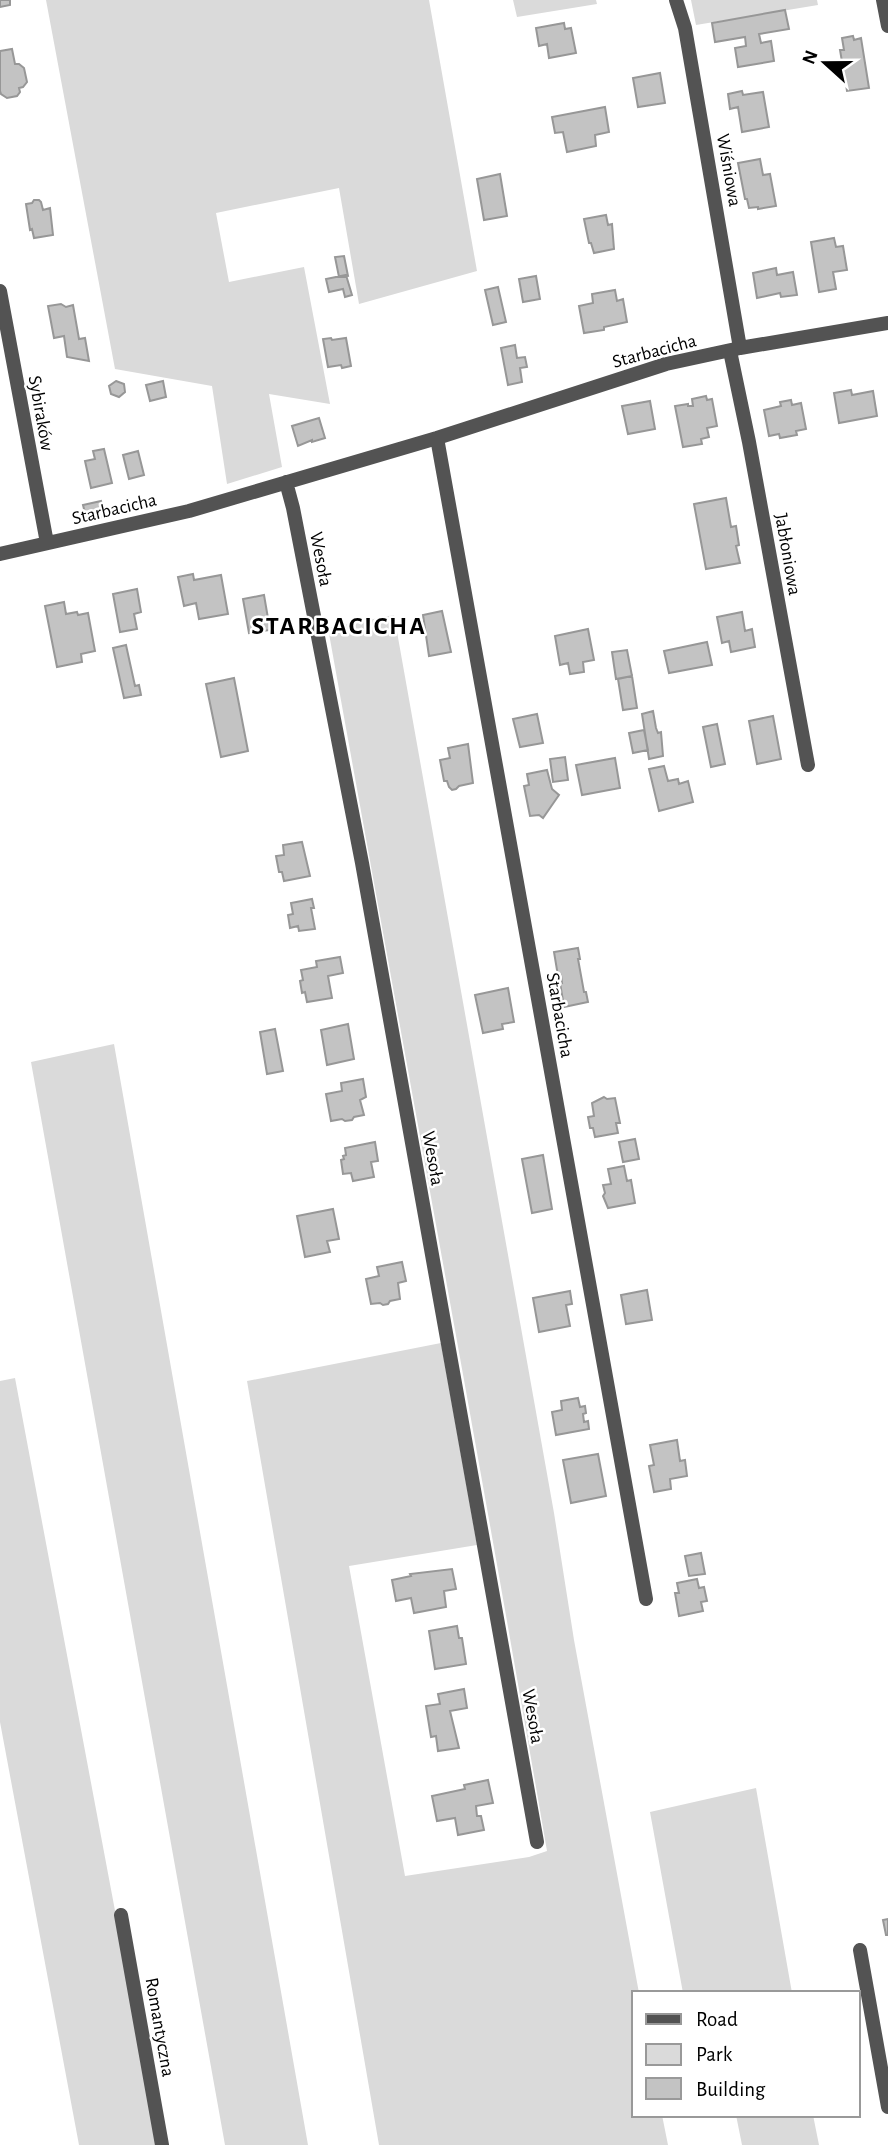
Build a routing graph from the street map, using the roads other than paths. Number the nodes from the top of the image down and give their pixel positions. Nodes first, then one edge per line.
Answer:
1 (676, 0) edge
2 (883, 0) edge
3 (888, 26) edge
4 (0, 290) edge
5 (888, 323) edge
6 (735, 349) junction
7 (437, 438) junction
8 (286, 482) junction
9 (47, 542) junction
10 (0, 554) edge
11 (808, 765) dead end
12 (646, 1599) dead end
13 (537, 1842) dead end
14 (121, 1915) dead end
15 (860, 1950) dead end
16 (888, 2107) edge
17 (162, 2145) edge

1 - 6 street, Wiśniowa
2 - 3 street
4 - 9 street, Sybiraków
5 - 6 street, Starbacicha
6 - 7 street, Starbacicha
6 - 11 street, Jabłoniowa
7 - 8 street, Starbacicha
7 - 12 street, Starbacicha
8 - 9 street, Starbacicha
8 - 13 street, Wesoła
9 - 10 street, Starbacicha
14 - 17 street, Romantyczna
15 - 16 street

